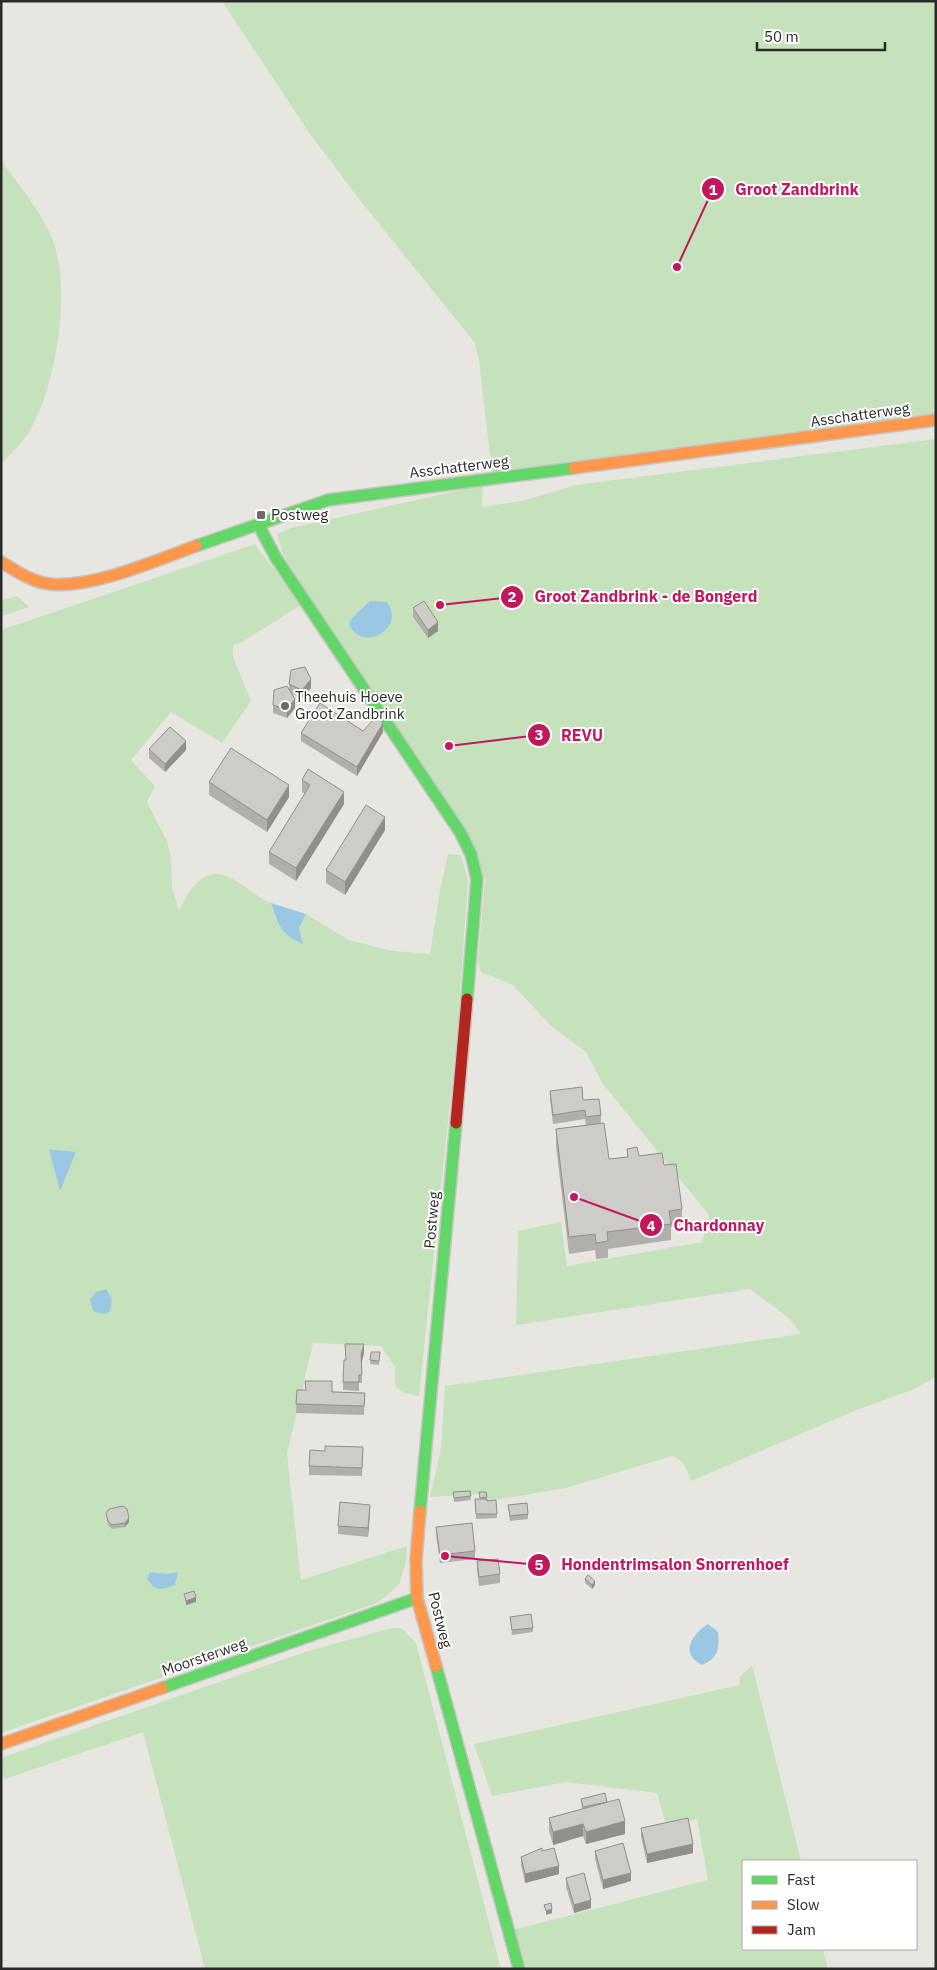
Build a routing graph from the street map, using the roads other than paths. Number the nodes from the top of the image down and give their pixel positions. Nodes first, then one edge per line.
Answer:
1 (936, 420) edge
2 (258, 524) junction
3 (1, 562) edge
4 (418, 1598) junction
5 (1, 1744) edge
6 (518, 1969) edge

1 - 2 street, Asschatterweg
2 - 3 street, Asschatterweg
2 - 4 street, Postweg
4 - 5 street, Moorsterweg
4 - 6 street, Postweg

